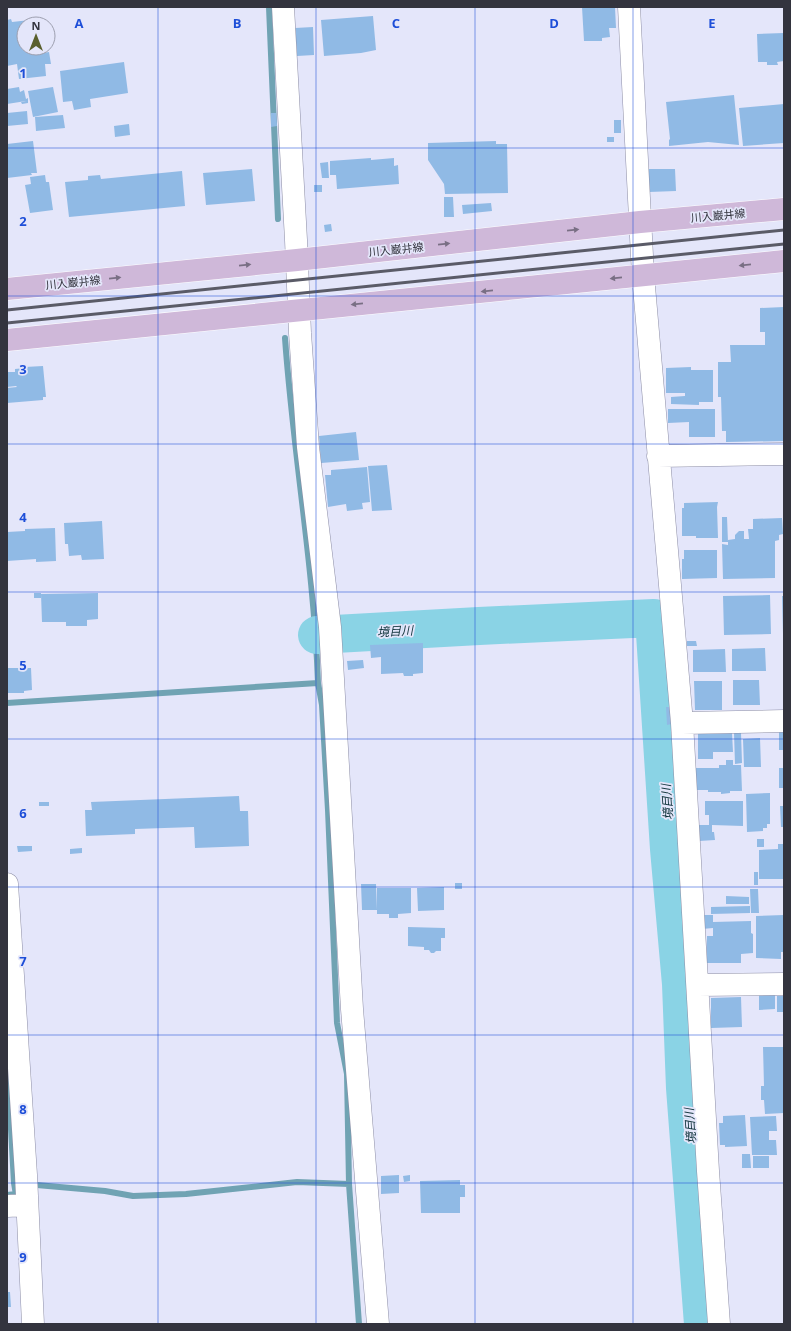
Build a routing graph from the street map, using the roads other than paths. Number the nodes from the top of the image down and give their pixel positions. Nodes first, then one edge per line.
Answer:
1 (283, 7) edge
2 (629, 7) edge
3 (784, 209) edge
4 (640, 222) junction
5 (297, 260) junction
6 (784, 261) edge
7 (643, 276) junction
8 (7, 289) edge
9 (300, 310) junction
10 (7, 340) edge
11 (784, 454) edge
12 (658, 456) junction
13 (784, 721) edge
14 (682, 724) junction
15 (7, 884) edge
16 (8, 916) edge
17 (784, 984) edge
18 (698, 985) junction
19 (21, 1198) edge
20 (33, 1324) edge
21 (378, 1324) edge
22 (719, 1324) edge

1 - 5 street
2 - 4 street
3 - 4 main road, 川入巌井線
5 -> 4 main road, 川入巌井線
4 - 7 street
8 -> 5 main road, 川入巌井線
5 - 9 street
6 -> 7 main road
7 -> 9 main road
7 - 12 street
9 - 10 main road
9 - 21 street
11 - 12 street
12 - 14 street
13 - 14 street
14 - 18 street
15 - 16 street
16 - 19 street
17 - 18 street
18 - 22 street
19 - 20 street

